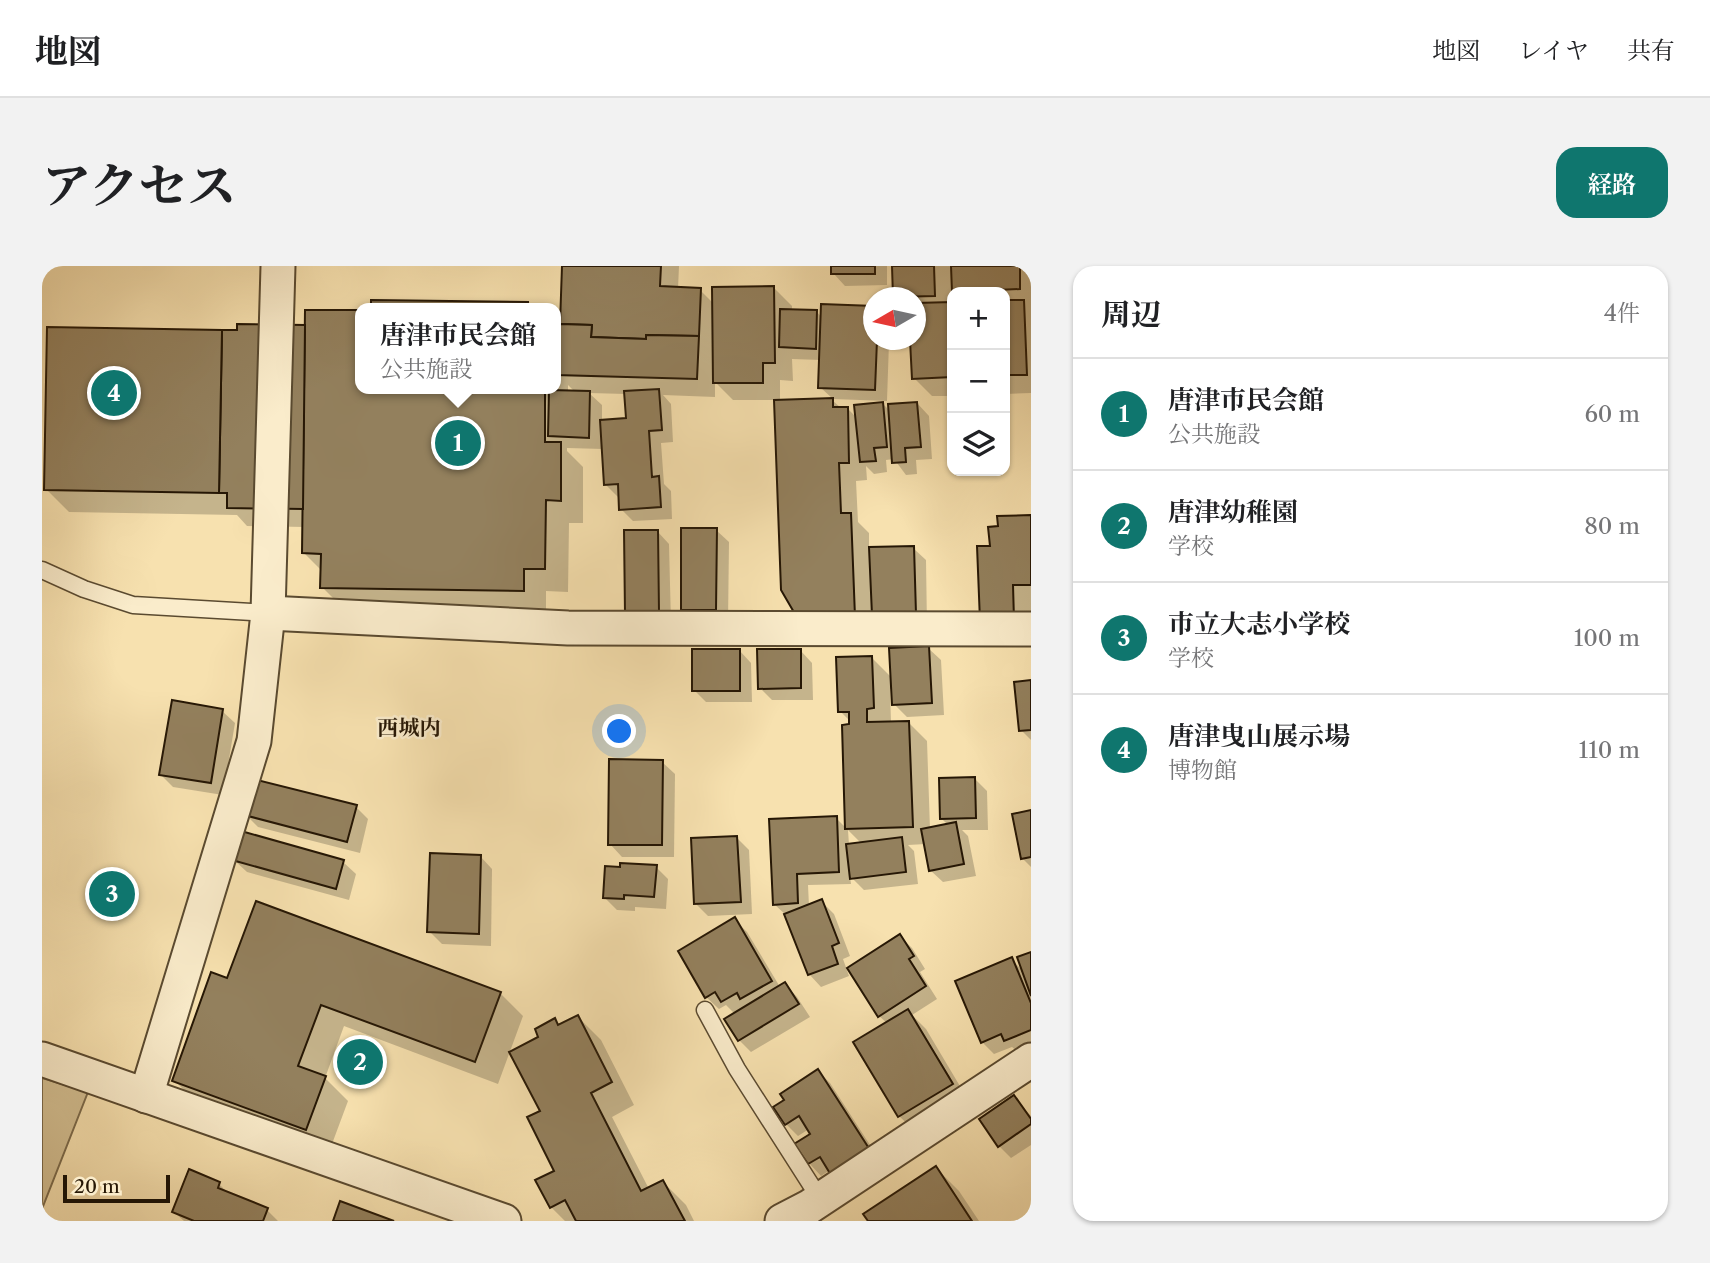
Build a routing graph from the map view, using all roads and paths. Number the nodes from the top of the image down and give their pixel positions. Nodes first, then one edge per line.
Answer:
1 (278, 266) edge
2 (42, 570) edge
3 (268, 613) junction
4 (1031, 629) edge
5 (705, 1010) dead end
6 (42, 1059) edge
7 (1031, 1060) edge
8 (146, 1096) junction
9 (820, 1199) junction
10 (504, 1221) edge
11 (782, 1221) edge

1 - 3 street
2 - 3 lane
3 - 4 street
3 - 8 street
5 - 9 lane
6 - 8 street
7 - 9 street
8 - 10 street
9 - 11 street

